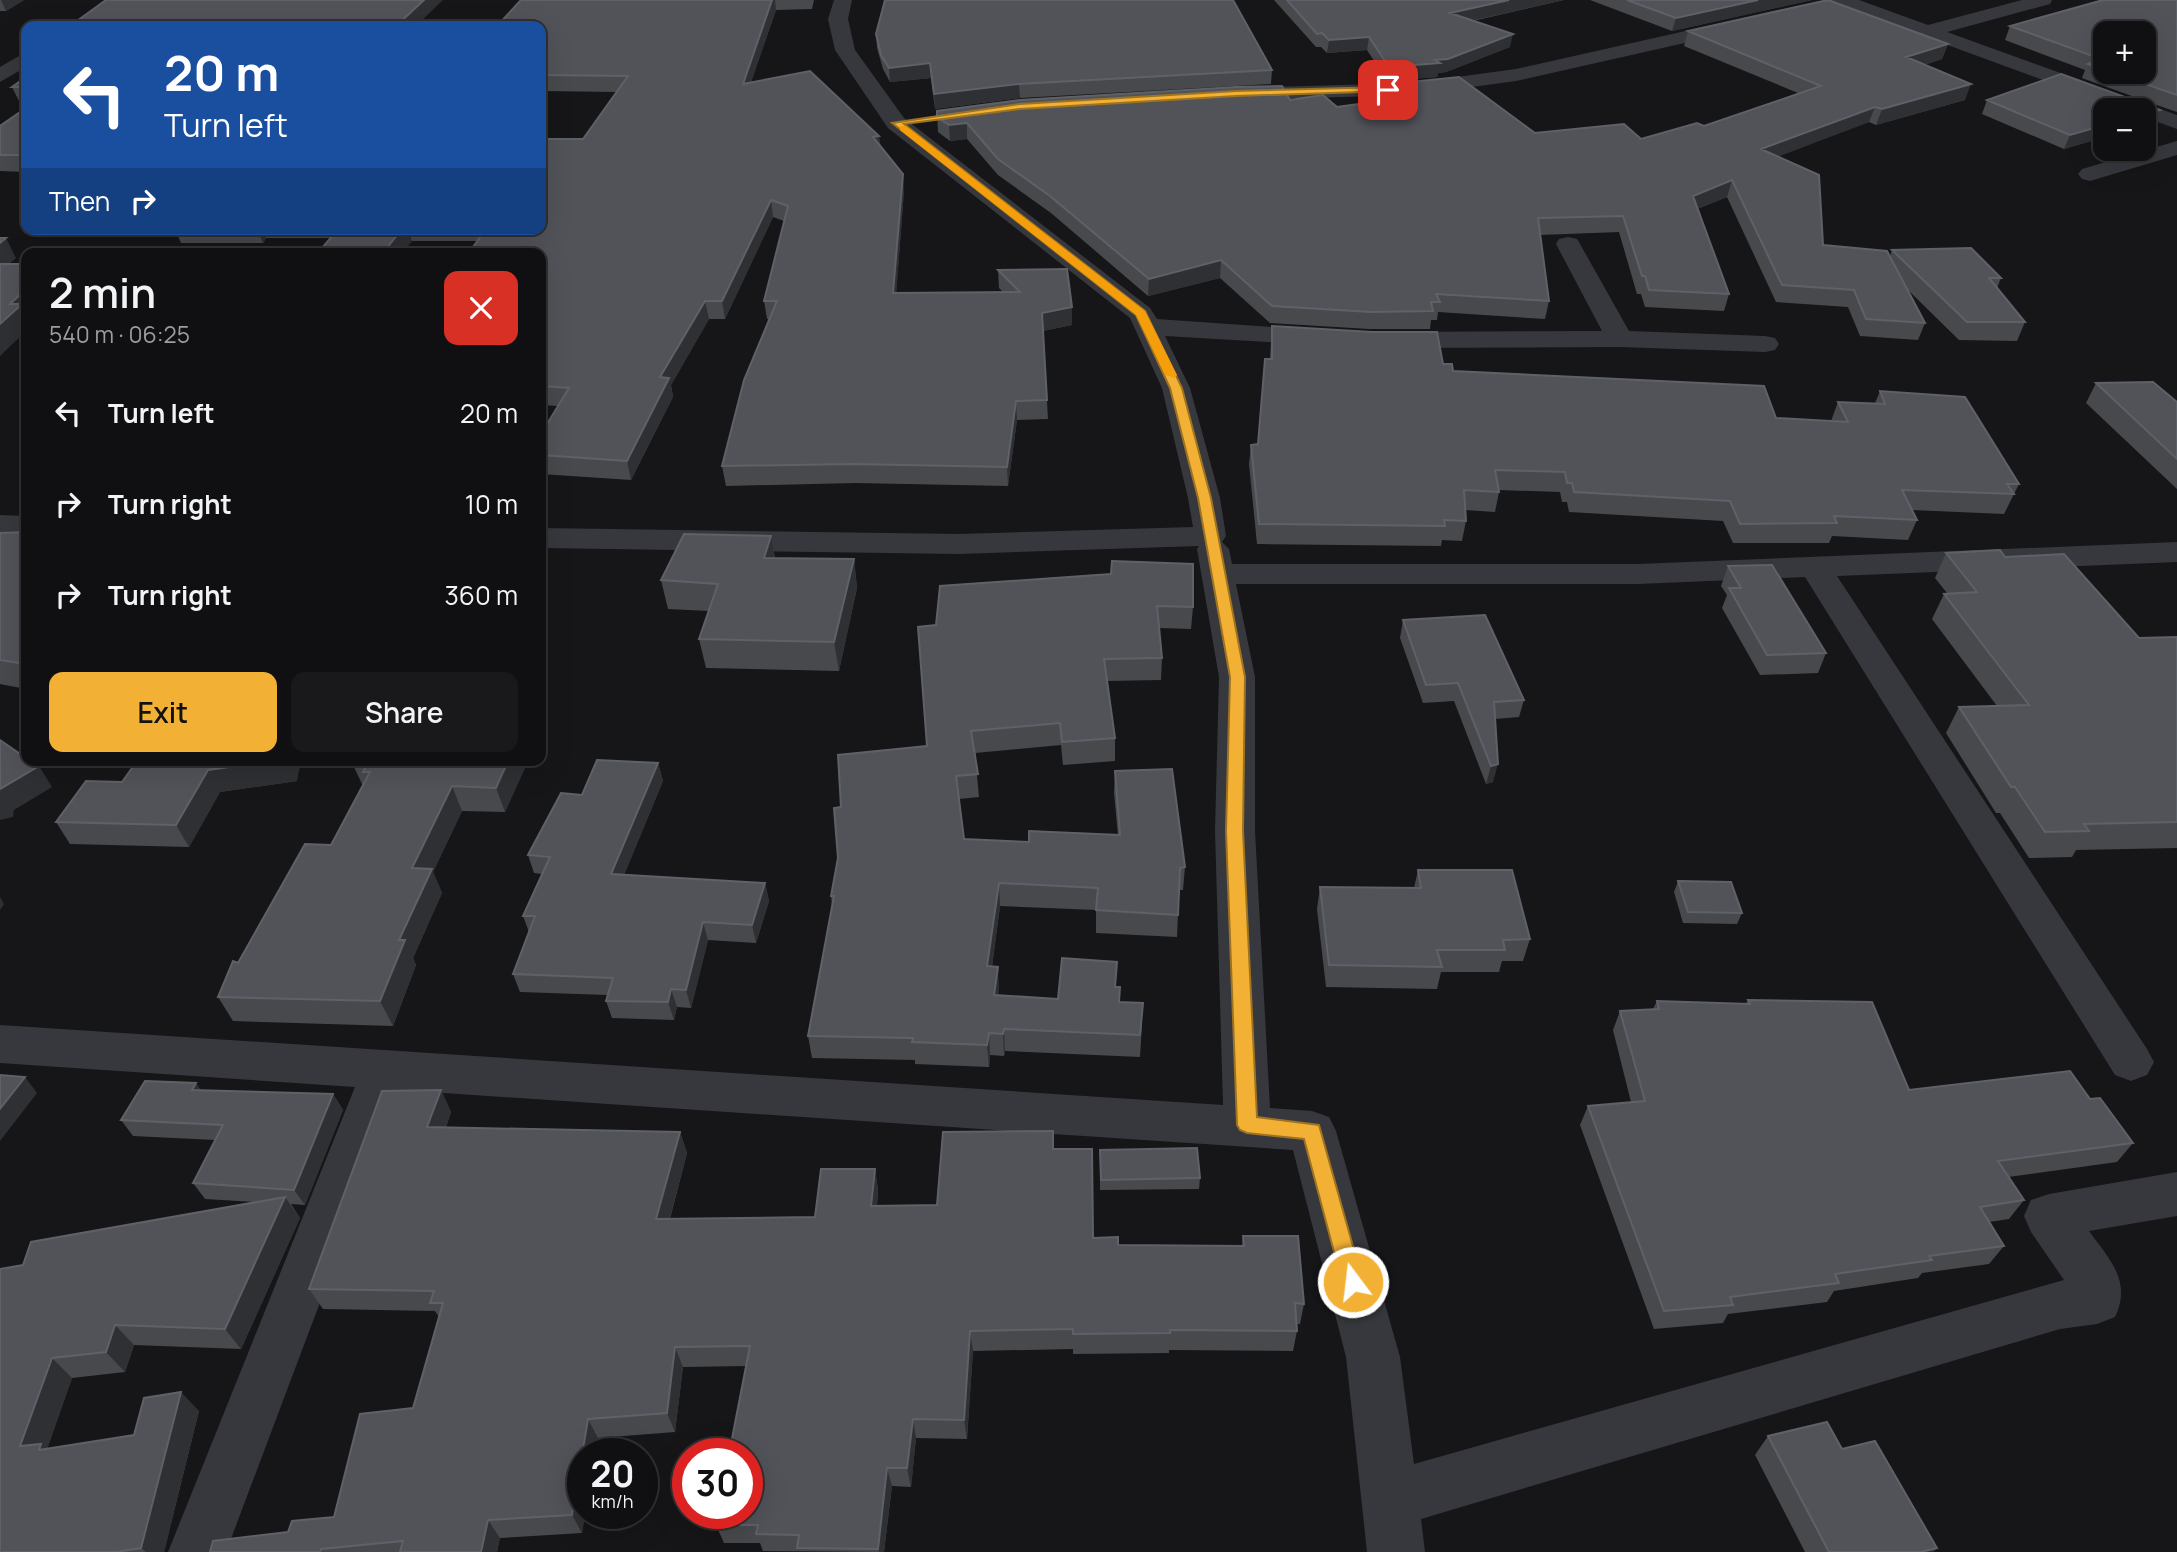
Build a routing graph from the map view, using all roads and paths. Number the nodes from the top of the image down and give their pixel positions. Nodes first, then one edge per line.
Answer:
1 (843, 0) edge
2 (1844, 0) edge
3 (2042, 0) edge
4 (1927, 31) junction
5 (21, 61) edge
6 (0, 76) edge
7 (1209, 95) edge
8 (2177, 122) edge
9 (2177, 148) edge
10 (2090, 174) dead end
11 (1568, 244) dead end
12 (1149, 327) junction
13 (1620, 339) junction
14 (1765, 344) dead end
15 (0, 526) edge
16 (21, 526) edge
17 (1210, 536) junction
18 (546, 538) edge
19 (2177, 552) edge
20 (1815, 566) junction
21 (1218, 574) junction
22 (0, 1044) edge
23 (2131, 1062) dead end
24 (384, 1071) junction
25 (1247, 1125) junction
26 (2177, 1194) edge
27 (1389, 1500) junction
28 (197, 1552) edge
29 (1396, 1552) edge

1 - 12 street
2 - 4 street
2 - 7 street
3 - 4 street
4 - 8 street
5 - 6 street
9 - 10 street
11 - 13 street
12 - 13 street
12 - 17 street
13 - 14 street
15 - 16 street
17 - 18 street
17 - 21 street
19 - 20 street
20 - 21 street
20 - 23 street
21 - 25 street
22 - 24 street
24 - 25 street
24 - 28 street
25 - 27 street
26 - 27 street
27 - 29 street

